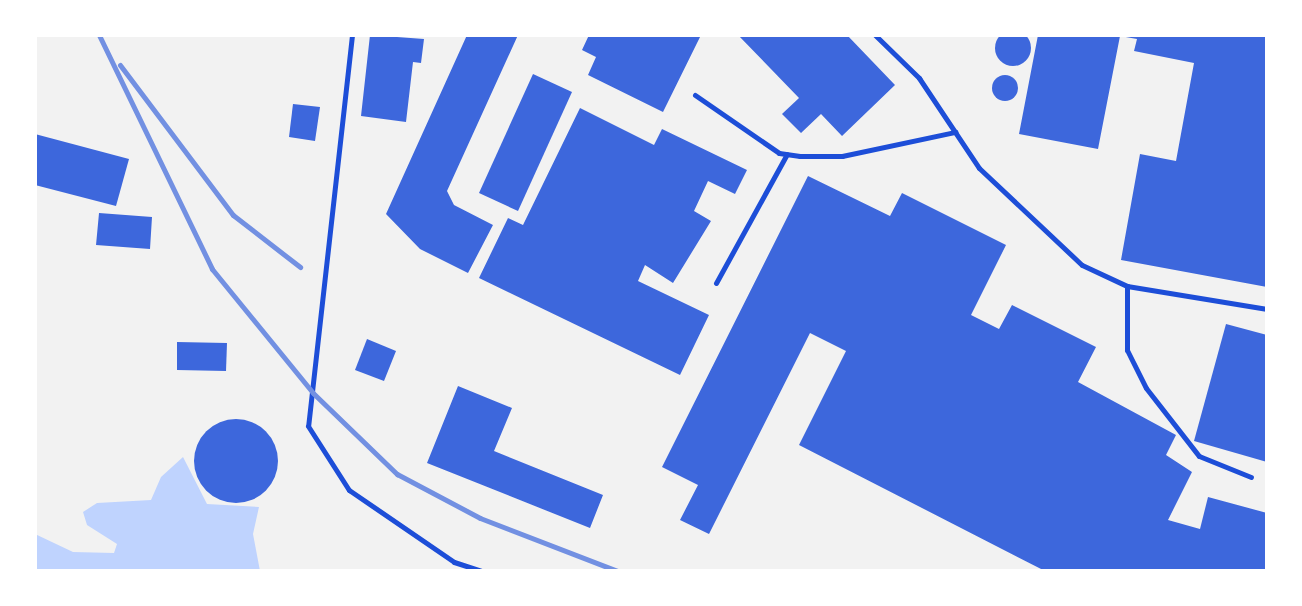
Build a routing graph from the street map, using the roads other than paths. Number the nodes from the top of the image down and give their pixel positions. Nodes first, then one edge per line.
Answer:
1 (352, 35) edge
2 (875, 35) edge
3 (695, 95) dead end
4 (955, 132) junction
5 (788, 154) junction
6 (716, 283) dead end
7 (1127, 286) junction
8 (1267, 309) edge
9 (1251, 477) dead end
10 (481, 571) edge

1 - 10 lane
2 - 4 lane
3 - 5 lane
4 - 5 lane
4 - 7 lane
5 - 6 lane
7 - 8 lane
7 - 9 lane

